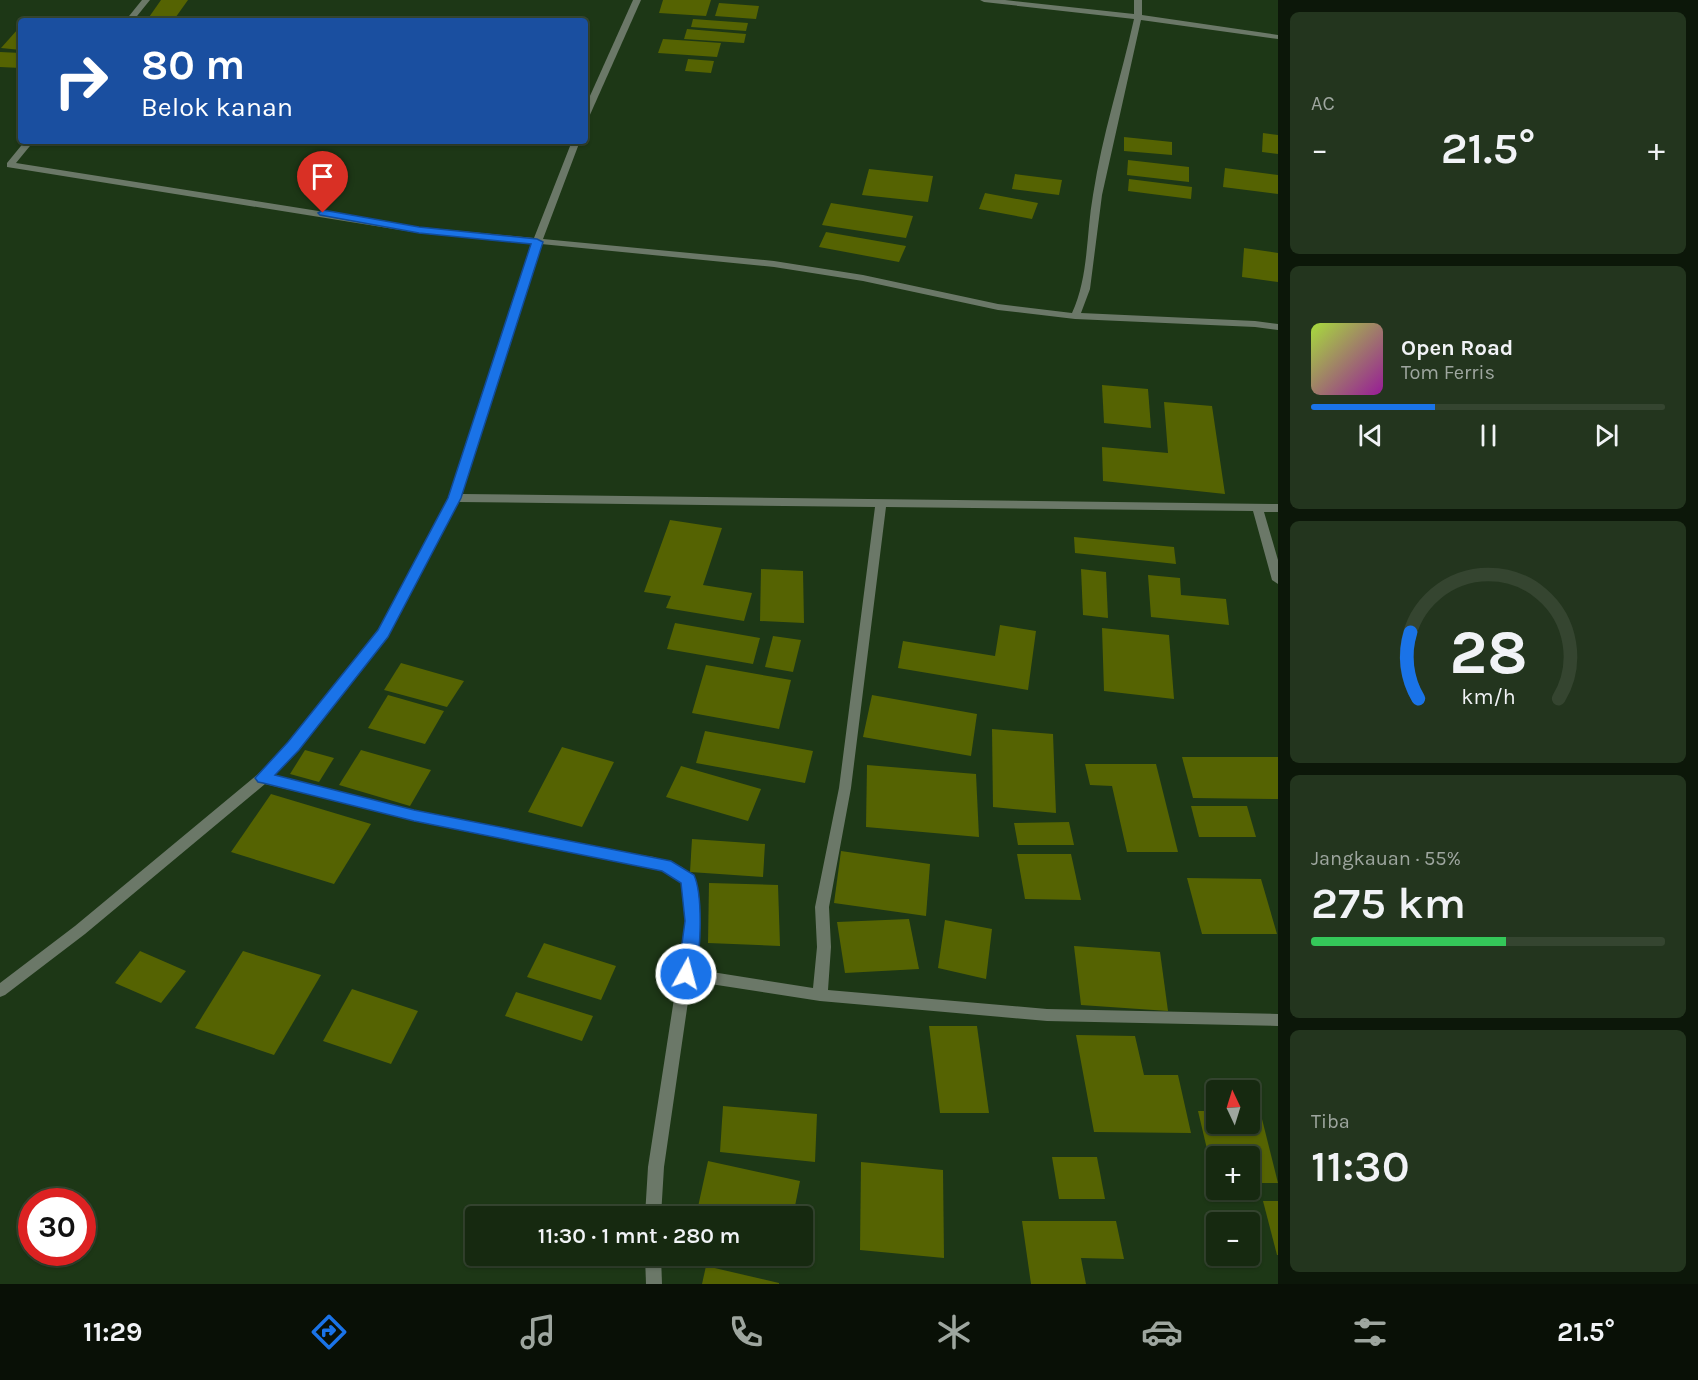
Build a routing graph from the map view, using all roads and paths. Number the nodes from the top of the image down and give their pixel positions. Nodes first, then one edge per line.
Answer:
1 (146, 0) edge
2 (637, 0) edge
3 (984, 0) edge
4 (1138, 0) edge
5 (1138, 17) junction
6 (131, 18) edge
7 (1278, 37) edge
8 (588, 110) edge
9 (28, 144) edge
10 (575, 144) edge
11 (537, 242) junction
12 (1075, 316) junction
13 (1278, 327) edge
14 (455, 498) junction
15 (881, 503) junction
16 (1257, 507) junction
17 (1278, 508) edge
18 (1278, 580) edge
19 (263, 778) junction
20 (686, 974) junction
21 (0, 991) edge
22 (820, 995) junction
23 (1278, 1020) edge
24 (654, 1206) edge
25 (653, 1266) edge
26 (654, 1284) edge

1 - 6 street
2 - 8 street
3 - 5 street
4 - 5 street
5 - 7 street
5 - 12 street
9 - 11 street
10 - 11 street
11 - 12 street
11 - 14 street
12 - 13 street
14 - 15 street
14 - 19 street
15 - 16 street
15 - 22 street
16 - 17 street
16 - 18 street
19 - 20 street
19 - 21 street
20 - 22 street
20 - 24 street
22 - 23 street
25 - 26 street

